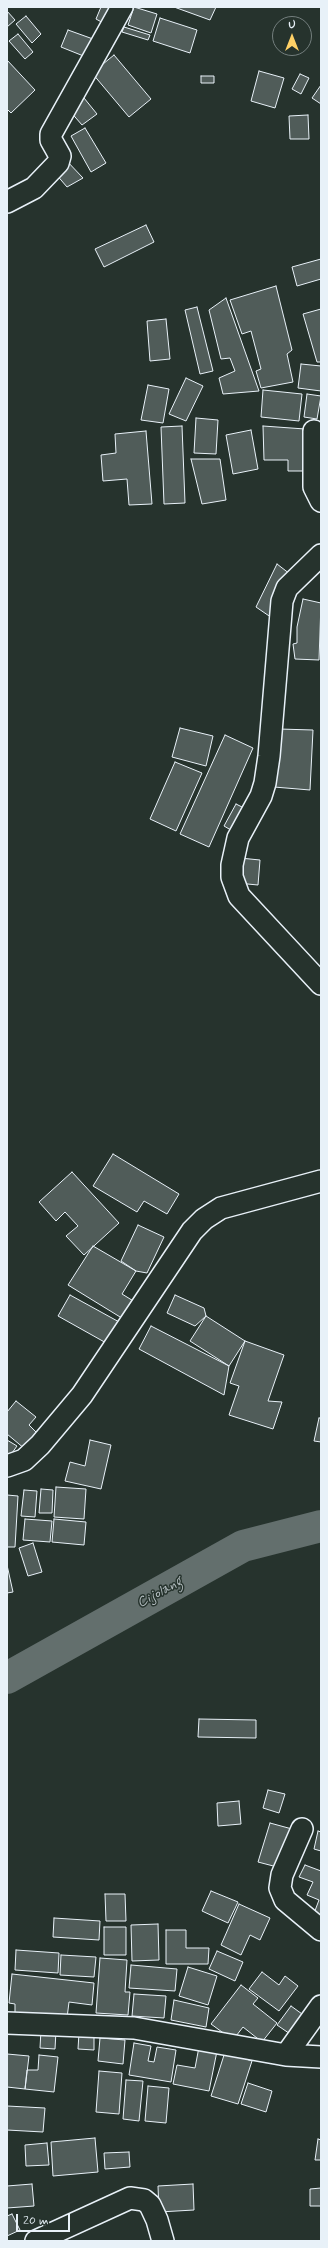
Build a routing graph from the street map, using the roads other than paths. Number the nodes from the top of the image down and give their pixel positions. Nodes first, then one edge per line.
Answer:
1 (122, 7) edge
2 (7, 202) edge
3 (314, 431) dead end
4 (321, 501) edge
5 (321, 555) edge
6 (321, 984) edge
7 (321, 1181) edge
8 (7, 1466) edge
9 (302, 1830) dead end
10 (321, 1930) edge
11 (321, 2006) edge
12 (7, 2023) edge
13 (286, 2055) junction
14 (321, 2056) edge
15 (36, 2241) edge
16 (162, 2241) edge

1 - 2 street
3 - 4 street
5 - 6 street
7 - 8 street
9 - 10 street
11 - 13 street
12 - 13 street
13 - 14 street
15 - 16 street

